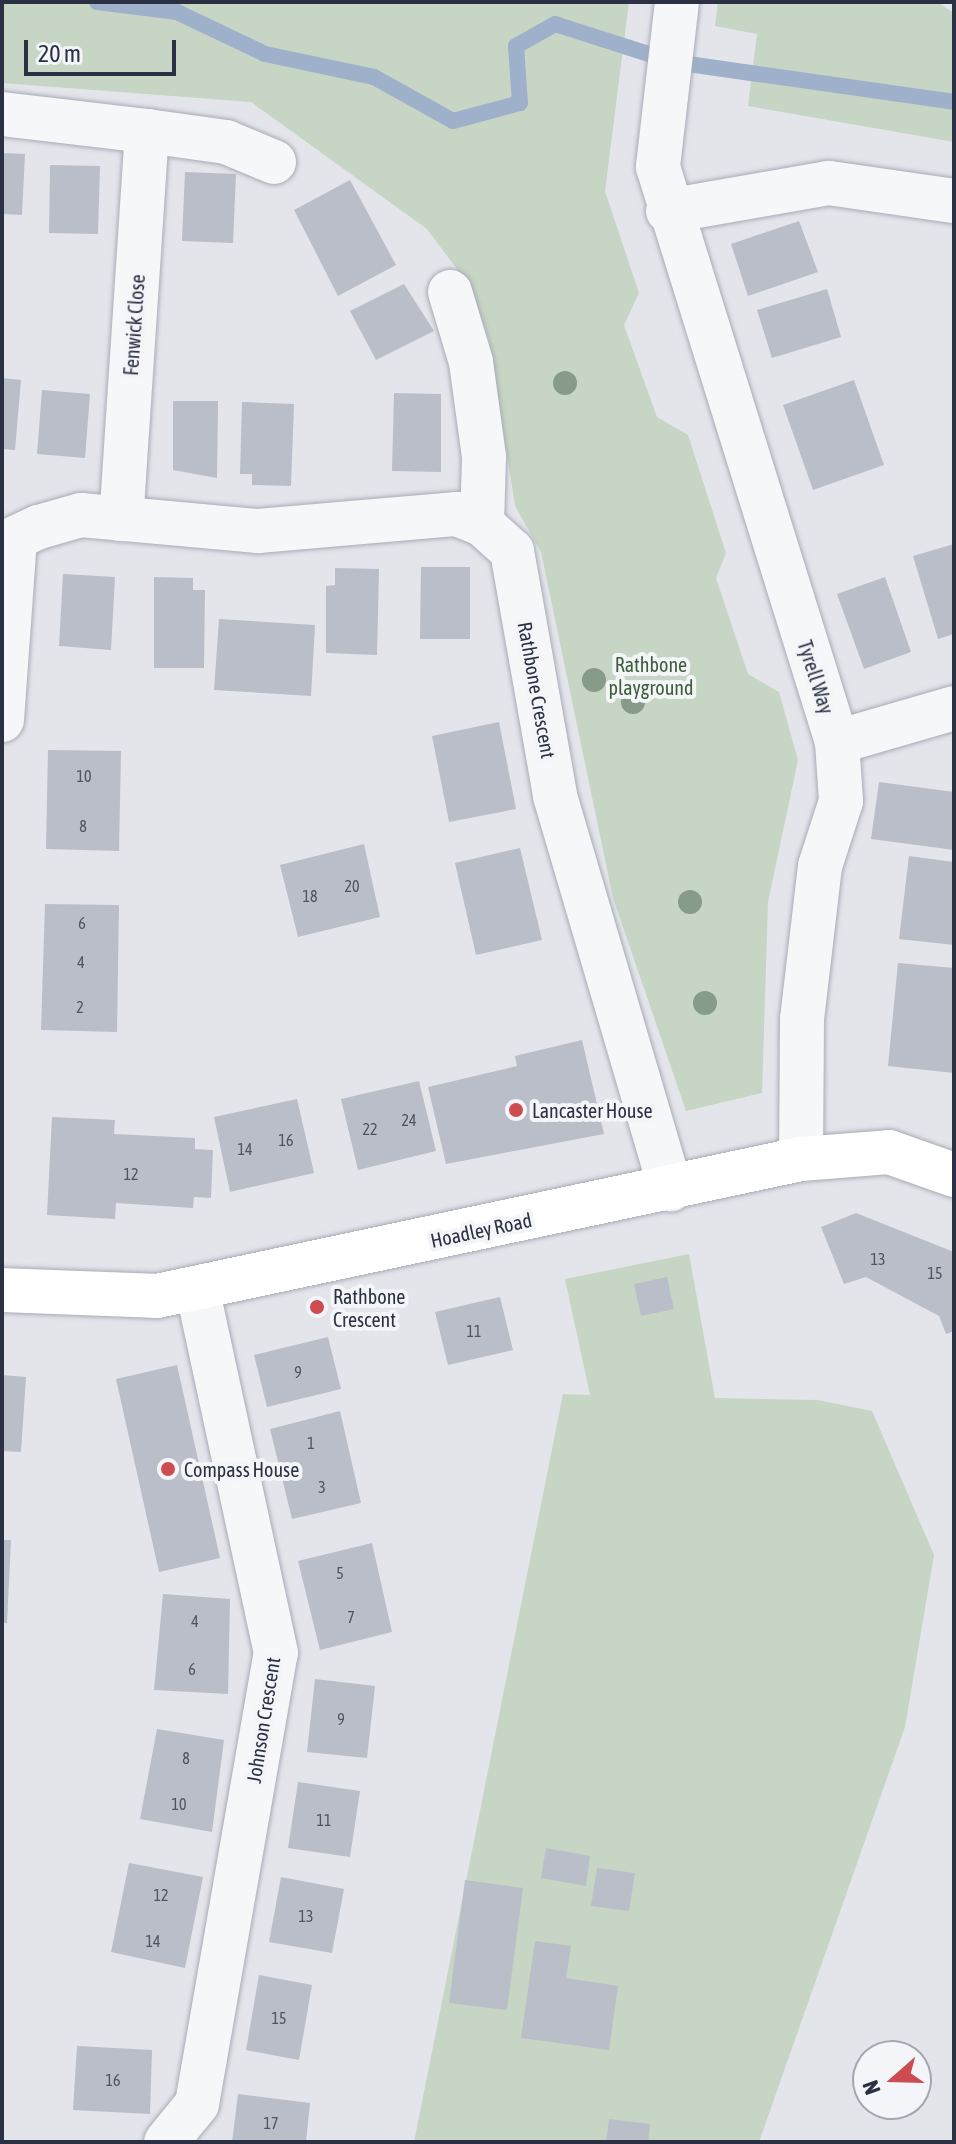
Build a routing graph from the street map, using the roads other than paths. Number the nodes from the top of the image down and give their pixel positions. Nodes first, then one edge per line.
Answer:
1 (676, 13) edge
2 (2, 114) edge
3 (147, 131) junction
4 (274, 162) dead end
5 (954, 201) edge
6 (668, 211) junction
7 (450, 292) dead end
8 (121, 519) junction
9 (482, 524) junction
10 (8, 537) edge
11 (954, 708) edge
12 (2, 720) edge
13 (837, 742) junction
14 (801, 1159) junction
15 (954, 1175) edge
16 (671, 1189) junction
17 (197, 1288) junction
18 (2, 1290) edge
19 (166, 2142) edge

1 - 6 street, Tyrell Way
2 - 3 street
3 - 4 street
3 - 8 street, Fenwick Close
5 - 6 street
6 - 13 street, Tyrell Way
7 - 9 street
8 - 9 street, Rathbone Crescent
8 - 10 street, Rathbone Crescent
9 - 16 street, Rathbone Crescent
10 - 12 street, Rathbone Crescent
11 - 13 street
13 - 14 street, Tyrell Way
14 - 15 street, Hoadley Road
14 - 16 street, Hoadley Road
16 - 17 street, Hoadley Road
17 - 18 street, Hoadley Road
17 - 19 street, Johnson Crescent

